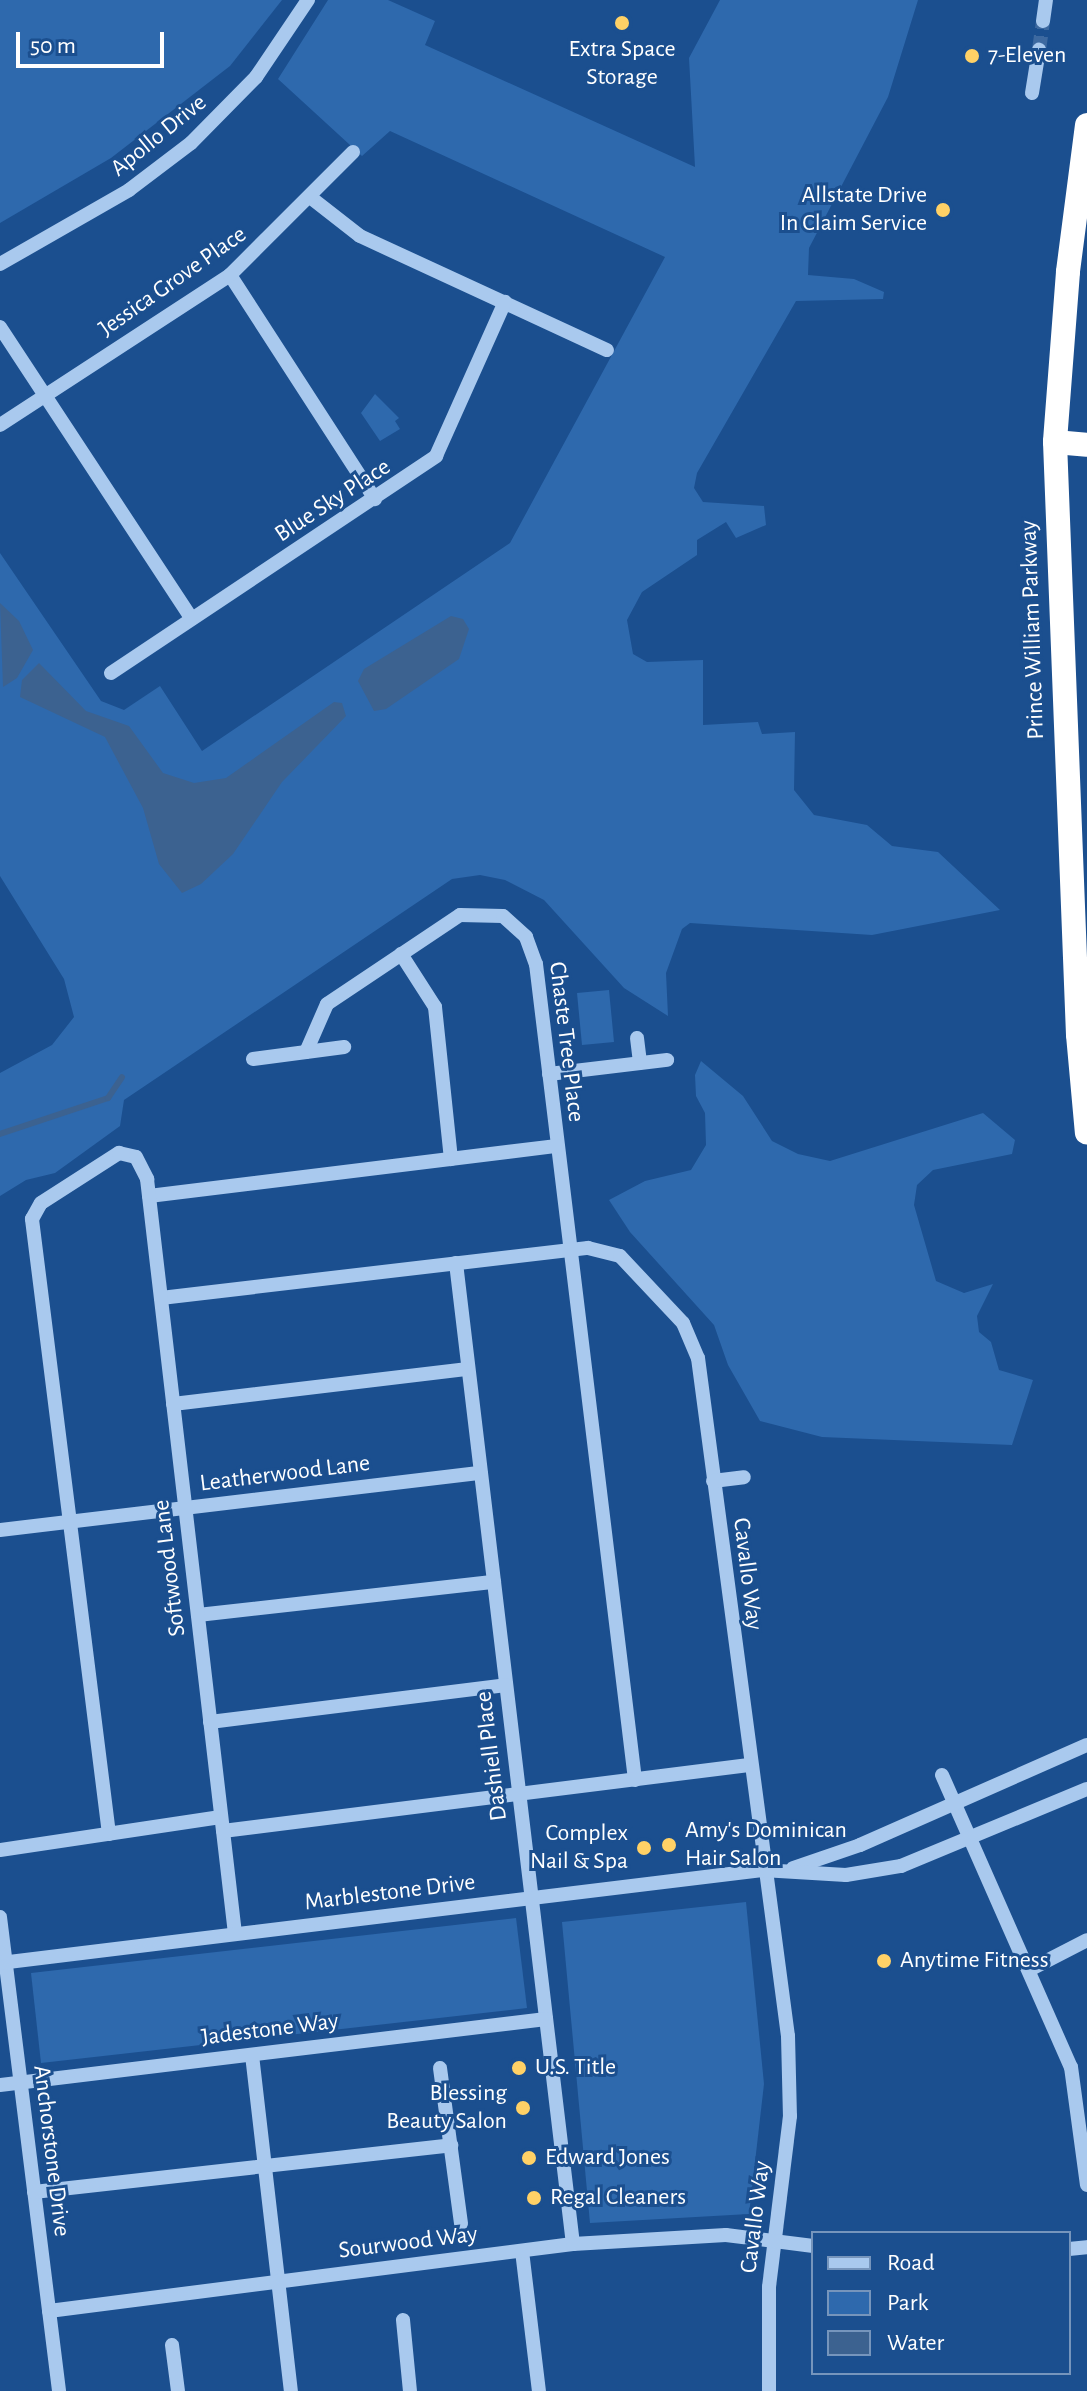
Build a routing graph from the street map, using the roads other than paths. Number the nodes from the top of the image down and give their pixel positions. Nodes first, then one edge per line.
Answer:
1 (308, 0) edge
2 (1046, 0) edge
3 (1043, 21) tunnel mouth
4 (1039, 50) tunnel mouth
5 (1032, 93) dead end
6 (1087, 125) edge
7 (353, 152) dead end
8 (310, 197) junction
9 (0, 264) edge
10 (230, 275) junction
11 (505, 302) junction
12 (0, 327) edge
13 (607, 350) dead end
14 (45, 396) junction
15 (0, 425) edge
16 (1055, 442) junction
17 (1087, 445) edge
18 (375, 499) junction
19 (192, 619) junction
20 (111, 673) dead end
21 (401, 954) junction
22 (637, 1038) dead end
23 (344, 1047) dead end
24 (306, 1052) junction
25 (253, 1059) dead end
26 (667, 1060) dead end
27 (640, 1063) junction
28 (549, 1074) junction
29 (1087, 1133) edge
30 (557, 1146) junction
31 (451, 1159) junction
32 (149, 1196) junction
33 (569, 1250) junction
34 (456, 1263) junction
35 (161, 1298) junction
36 (468, 1369) junction
37 (173, 1404) junction
38 (481, 1473) junction
39 (744, 1477) dead end
40 (713, 1481) junction
41 (185, 1508) junction
42 (70, 1522) junction
43 (0, 1530) edge
44 (494, 1582) junction
45 (198, 1615) junction
46 (506, 1685) junction
47 (210, 1722) junction
48 (1087, 1745) edge
49 (749, 1765) junction
50 (942, 1775) dead end
51 (635, 1780) junction
52 (1087, 1789) edge
53 (519, 1794) junction
54 (954, 1803) junction
55 (222, 1824) junction
56 (109, 1834) junction
57 (971, 1840) junction
58 (0, 1850) edge
59 (762, 1870) junction
60 (785, 1871) junction
61 (532, 1899) junction
62 (0, 1917) edge
63 (235, 1934) junction
64 (1087, 1940) edge
65 (3, 1962) edge
66 (1029, 1970) junction
67 (546, 2019) junction
68 (252, 2055) junction
69 (440, 2068) dead end
70 (21, 2082) junction
71 (0, 2085) edge
72 (451, 2145) junction
73 (265, 2167) junction
74 (1087, 2185) edge
75 (34, 2192) junction
76 (461, 2224) dead end
77 (773, 2241) junction
78 (573, 2244) junction
79 (811, 2246) edge
80 (522, 2251) junction
81 (278, 2282) junction
82 (49, 2311) junction
83 (403, 2320) dead end
84 (172, 2345) dead end
85 (772, 2389) edge
86 (59, 2391) edge
87 (178, 2391) edge
88 (291, 2391) edge
89 (410, 2391) edge
90 (539, 2391) edge

1 - 9 street, Apollo Drive
2 - 3 street
4 - 5 street
6 - 16 highway, Prince William Parkway
7 - 8 street, Jessica Grove Place
8 - 10 street, Jessica Grove Place
8 - 11 street
10 - 14 street, Jessica Grove Place
10 - 18 street
11 - 13 street
11 - 18 street, Blue Sky Place
12 - 14 street
14 - 15 street, Jessica Grove Place
14 - 19 street
16 - 17 highway
16 - 29 highway, Prince William Parkway
18 - 19 street, Blue Sky Place
19 - 20 street, Blue Sky Place
21 - 24 street, Chaste Tree Place
21 - 28 street, Chaste Tree Place
21 - 31 street
22 - 27 street
23 - 24 street
24 - 25 street
26 - 27 street
27 - 28 street
28 - 30 street, Chaste Tree Place
30 - 31 street
30 - 33 street, Chaste Tree Place
31 - 32 street
32 - 35 street, Softwood Lane
32 - 42 street, Softwood Lane
33 - 34 street, Cavallo Way
33 - 40 street, Cavallo Way
33 - 51 street, Chaste Tree Place
34 - 35 street, Cavallo Way
34 - 36 street, Dashiell Place
35 - 37 street, Softwood Lane
36 - 37 street
36 - 38 street, Dashiell Place
37 - 41 street, Softwood Lane
38 - 41 street, Leatherwood Lane
38 - 44 street, Dashiell Place
39 - 40 street
40 - 49 street, Cavallo Way
41 - 42 street, Leatherwood Lane
41 - 45 street, Softwood Lane
42 - 43 street, Leatherwood Lane
42 - 56 street
44 - 45 street
44 - 46 street, Dashiell Place
45 - 47 street, Softwood Lane
46 - 47 street
46 - 53 street, Dashiell Place
47 - 55 street, Softwood Lane
48 - 54 street, Marblestone Drive
49 - 51 street
49 - 59 street, Cavallo Way
50 - 54 street
51 - 53 street
52 - 57 street, Marblestone Drive
53 - 55 street
53 - 61 street, Dashiell Place
54 - 57 street
54 - 60 street, Marblestone Drive
55 - 56 street
55 - 63 street, Softwood Lane
56 - 58 street
57 - 60 street, Marblestone Drive
57 - 66 street
59 - 60 street, Marblestone Drive
59 - 61 street, Marblestone Drive
59 - 77 street, Cavallo Way
61 - 63 street, Marblestone Drive
61 - 67 street, Dashiell Place
62 - 65 street, Anchorstone Drive
63 - 65 street, Marblestone Drive
64 - 66 street
65 - 70 street, Anchorstone Drive
66 - 74 street
67 - 68 street, Jadestone Way
67 - 78 street, Dashiell Place
68 - 70 street, Jadestone Way
68 - 73 street
69 - 72 street
70 - 71 street, Jadestone Way
70 - 75 street, Anchorstone Drive
72 - 73 street
72 - 76 street
73 - 75 street
73 - 81 street
75 - 82 street, Anchorstone Drive
77 - 78 street, Sourwood Way
77 - 79 street, Sourwood Way
77 - 85 street, Cavallo Way
78 - 80 street, Sourwood Way
80 - 81 street, Sourwood Way
80 - 90 street
81 - 82 street, Sourwood Way
81 - 88 street
82 - 86 street, Anchorstone Drive
83 - 89 street
84 - 87 street

